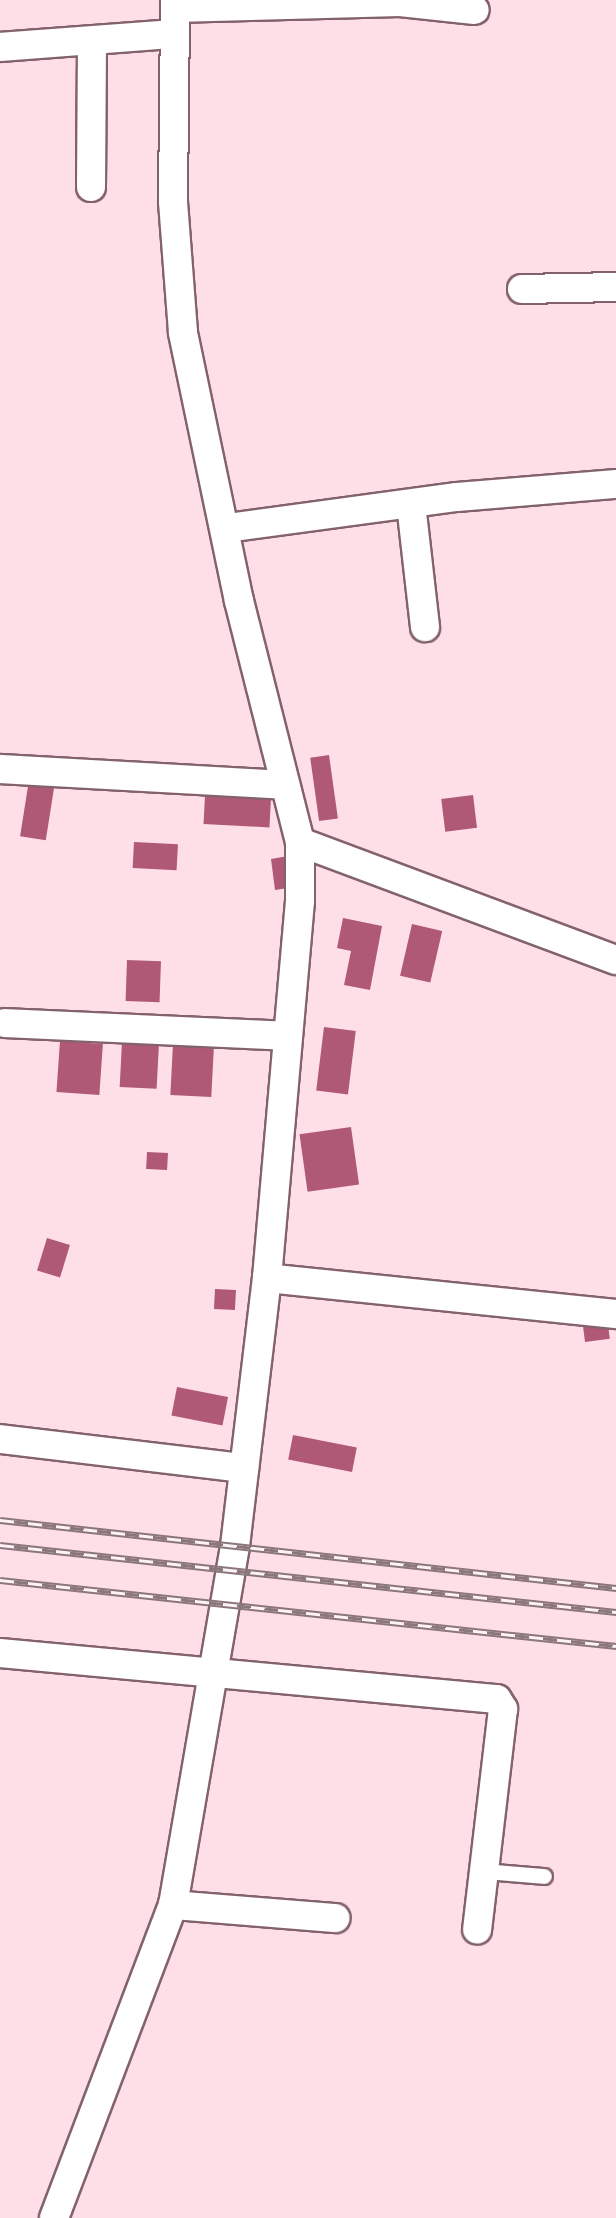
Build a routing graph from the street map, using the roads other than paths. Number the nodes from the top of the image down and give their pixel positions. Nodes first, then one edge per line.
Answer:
1 (475, 10) dead end
2 (175, 14) edge
3 (92, 41) junction
4 (0, 47) edge
5 (91, 187) dead end
6 (616, 287) edge
7 (522, 289) dead end
8 (616, 484) edge
9 (411, 504) junction
10 (227, 528) junction
11 (425, 627) dead end
12 (0, 769) edge
13 (284, 785) junction
14 (300, 842) junction
15 (616, 960) edge
16 (5, 1023) dead end
17 (288, 1036) junction
18 (267, 1278) junction
19 (616, 1314) edge
20 (0, 1439) edge
21 (244, 1468) junction
22 (0, 1653) edge
23 (214, 1673) junction
24 (484, 1871) junction
25 (544, 1876) dead end
26 (173, 1905) junction
27 (336, 1918) dead end
28 (477, 1929) dead end
29 (54, 2218) edge

1 - 2 street
2 - 3 street
2 - 10 street
3 - 4 street
3 - 5 street
6 - 7 street
8 - 9 street
9 - 10 street
9 - 11 street
10 - 13 street
12 - 13 street
13 - 14 street
14 - 15 street
14 - 17 street
16 - 17 street
17 - 18 street
18 - 19 street
18 - 21 street
20 - 21 street
21 - 23 street
22 - 23 street
23 - 24 street
23 - 26 street
24 - 25 lane
24 - 28 street
26 - 27 street
26 - 29 street

